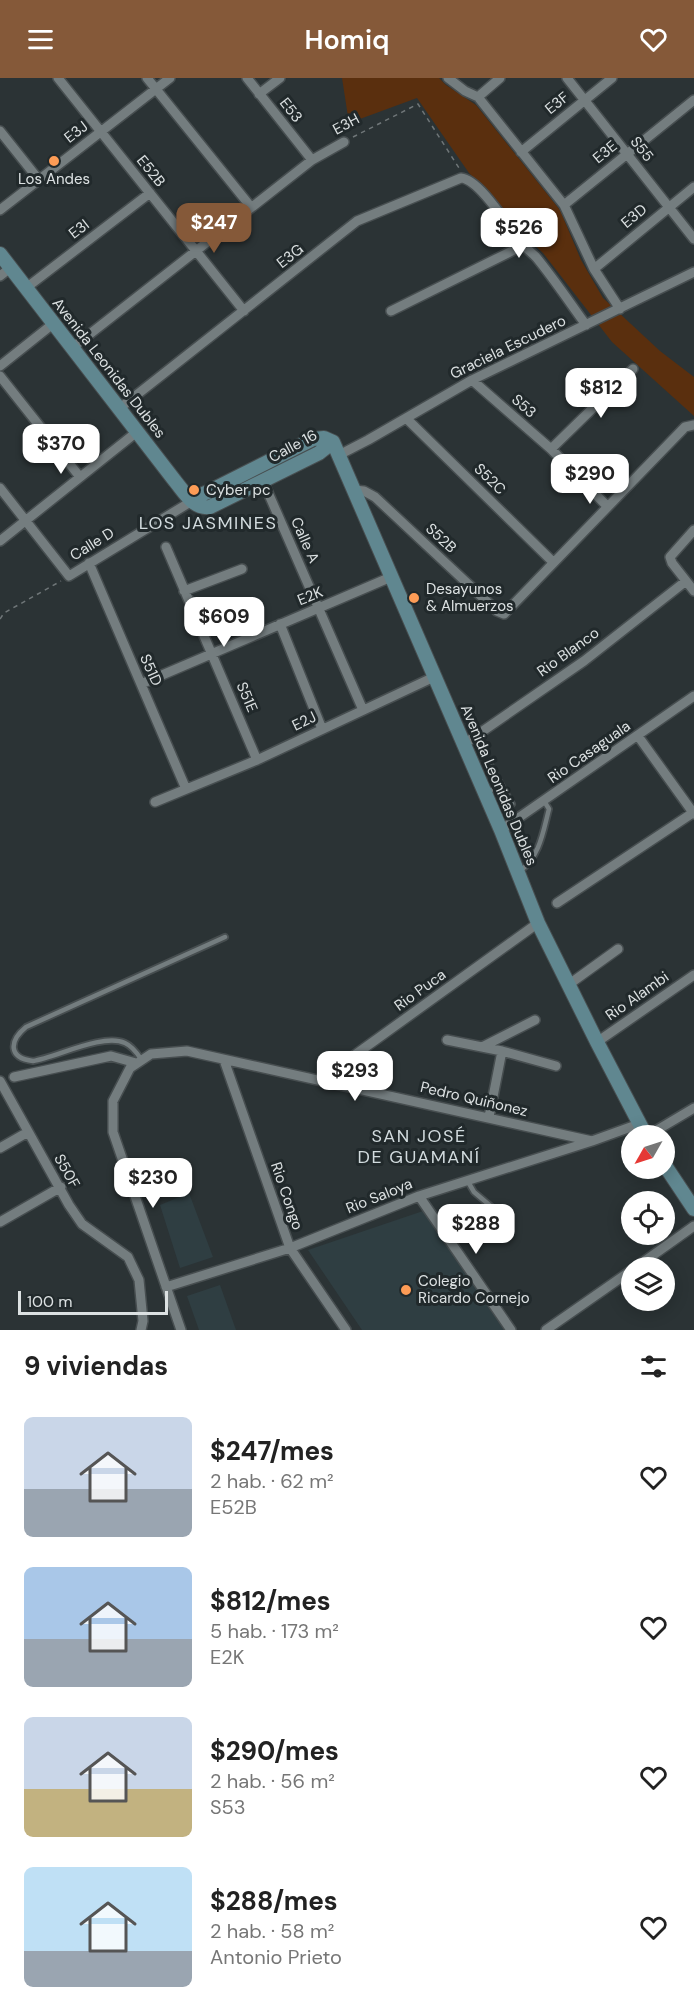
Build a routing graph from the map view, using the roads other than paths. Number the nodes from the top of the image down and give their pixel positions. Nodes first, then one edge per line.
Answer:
1 (58, 78) edge
2 (147, 78) edge
3 (170, 78) edge
4 (247, 78) edge
5 (280, 78) edge
6 (448, 78) edge
7 (500, 78) edge
8 (567, 78) edge
9 (612, 78) edge
10 (156, 89) junction
11 (259, 94) junction
12 (478, 97) junction
13 (584, 100) junction
14 (694, 100) edge
15 (0, 131) edge
16 (101, 132) junction
17 (344, 142) road end
18 (521, 152) junction
19 (627, 154) junction
20 (312, 160) junction
21 (39, 180) junction
22 (694, 187) edge
23 (150, 193) junction
24 (564, 205) junction
25 (251, 207) junction
26 (669, 207) junction
27 (0, 210) edge
28 (694, 239) edge
29 (524, 246) junction
30 (196, 251) junction
31 (0, 255) edge
32 (594, 269) junction
33 (5, 272) edge
34 (694, 272) edge
35 (26, 288) junction
36 (620, 309) junction
37 (391, 310) dead end
38 (244, 311) junction
39 (54, 323) junction
40 (586, 325) junction
41 (72, 348) junction
42 (0, 366) edge
43 (633, 369) dead end
44 (0, 376) edge
45 (472, 380) junction
46 (120, 408) junction
47 (406, 418) junction
48 (693, 425) edge
49 (138, 431) junction
50 (336, 448) junction
51 (551, 449) junction
52 (80, 477) junction
53 (263, 480) junction
54 (0, 488) edge
55 (354, 490) junction
56 (192, 501) junction
57 (607, 506) junction
58 (26, 520) junction
59 (694, 530) edge
60 (0, 541) edge
61 (166, 547) dead end
62 (89, 562) junction
63 (553, 562) junction
64 (242, 569) dead end
65 (391, 577) junction
66 (686, 580) junction
67 (184, 591) junction
68 (694, 591) edge
69 (319, 609) junction
70 (280, 624) junction
71 (212, 654) junction
72 (434, 677) junction
73 (141, 684) junction
74 (694, 696) edge
75 (363, 710) junction
76 (322, 729) junction
77 (638, 736) junction
78 (464, 744) junction
79 (257, 760) junction
80 (490, 765) dead end
81 (501, 785) junction
82 (186, 789) junction
83 (485, 793) junction
84 (544, 801) junction
85 (155, 802) dead end
86 (512, 804) dead end
87 (694, 813) edge
88 (501, 830) junction
89 (518, 872) junction
90 (557, 903) dead end
91 (538, 923) junction
92 (225, 937) dead end
93 (618, 949) dead end
94 (694, 975) edge
95 (568, 985) junction
96 (535, 1020) dead end
97 (447, 1040) dead end
98 (597, 1042) junction
99 (482, 1047) junction
100 (502, 1052) junction
101 (224, 1059) junction
102 (138, 1061) junction
103 (556, 1066) dead end
104 (14, 1077) dead end
105 (320, 1080) junction
106 (0, 1081) edge
107 (694, 1108) edge
108 (489, 1118) junction
109 (640, 1125) edge
110 (659, 1125) edge
111 (28, 1132) junction
112 (621, 1136) edge
113 (592, 1141) junction
114 (0, 1149) edge
115 (674, 1179) edge
116 (467, 1180) junction
117 (60, 1187) junction
118 (419, 1196) junction
119 (694, 1209) edge
120 (506, 1219) dead end
121 (0, 1222) edge
122 (694, 1226) edge
123 (290, 1248) junction
124 (650, 1257) edge
125 (621, 1277) edge
126 (166, 1287) junction
127 (141, 1330) edge
128 (181, 1330) edge
129 (346, 1330) edge
130 (511, 1330) edge
131 (546, 1330) edge

1 - 16 street, E52B
2 - 10 street
3 - 10 street, E3J
4 - 11 street, E53
5 - 11 street
6 - 12 street
7 - 12 street
8 - 13 street, S55
9 - 13 street, E3F
10 - 16 street, E3J
10 - 25 street
11 - 20 street, E53
12 - 18 street
13 - 18 street, E3F
13 - 19 street, S55
14 - 19 street, E3E
15 - 21 street
16 - 21 street, E3J
16 - 23 street, E52B
17 - 20 street, E3H
18 - 24 street
19 - 24 street, E3E
19 - 26 street, S55
20 - 25 street, E3H
21 - 27 street, E3J
22 - 26 street, E3D
23 - 30 street, E52B
23 - 35 street, E3I
24 - 32 street
25 - 30 street, E3H
26 - 28 street, S55
26 - 32 street, E3D
29 - 37 street
29 - 38 street, E3G
29 - 40 street
30 - 38 street, E52B
30 - 41 street, E3H
31 - 33 main road, Avenida Leonidas Dubles
32 - 36 street
33 - 35 main road, Avenida Leonidas Dubles
34 - 36 street, Graciela Escudero
35 - 39 main road, Avenida Leonidas Dubles
36 - 40 street, Graciela Escudero
38 - 46 street, E3G
39 - 41 main road, Avenida Leonidas Dubles
39 - 42 street
40 - 45 street, Graciela Escudero
41 - 46 main road, Avenida Leonidas Dubles
43 - 51 street
44 - 52 street
45 - 47 street, Graciela Escudero
45 - 51 street, S53
46 - 49 main road, Avenida Leonidas Dubles
47 - 50 street, Graciela Escudero
47 - 63 street, S52C
48 - 57 street
49 - 52 street
49 - 56 main road, Avenida Leonidas Dubles
50 - 53 main road, Calle 16
50 - 55 main road, Avenida Leonidas Dubles
50 - 56 main road, Calle 16
51 - 57 street, S53
52 - 58 street
53 - 56 main road, Calle 16
53 - 69 street, Calle A
54 - 58 street
55 - 63 street, S52B
55 - 65 main road, Avenida Leonidas Dubles
56 - 62 street, Calle D
57 - 63 street
58 - 60 street
58 - 62 street, Calle D
59 - 66 street
61 - 67 street, S51E
62 - 73 street, S51D
64 - 67 street
65 - 69 street, E2K
65 - 72 main road, Avenida Leonidas Dubles
66 - 68 street
66 - 78 street, Rio Blanco
67 - 71 street, S51E
69 - 70 street, E2K
69 - 75 street, Calle A
70 - 71 street, E2K
70 - 76 street
71 - 73 street, E2K
71 - 79 street, S51E
72 - 75 street, E2J
72 - 78 main road, Avenida Leonidas Dubles
73 - 82 street, S51D
74 - 77 street, Rio Casaguala
75 - 76 street, E2J
76 - 79 street, E2J
77 - 84 street, Rio Casaguala
77 - 87 street
78 - 83 main road, Avenida Leonidas Dubles
79 - 82 street, E2J
80 - 81 lane
81 - 83 lane
81 - 86 lane
82 - 85 street, E2J
83 - 88 main road, Avenida Leonidas Dubles
84 - 88 street, Rio Casaguala
84 - 89 lane
87 - 90 street
88 - 89 main road, Avenida Leonidas Dubles
89 - 91 main road, Avenida Leonidas Dubles
91 - 95 main road, Avenida Leonidas Dubles
91 - 105 street, Rio Puca
92 - 102 lane
93 - 95 street
94 - 98 street, Rio Alambi
95 - 98 main road, Avenida Leonidas Dubles
96 - 99 street
97 - 99 street
98 - 109 main road, Avenida Leonidas Dubles
99 - 100 street
100 - 103 street
100 - 108 street
101 - 102 street, Pedro Quiñonez
101 - 105 street, Pedro Quiñonez
101 - 123 street, Rio Congo
102 - 104 street
102 - 126 street
105 - 108 street, Pedro Quiñonez
106 - 111 street, S50F
107 - 110 street, Rio Saloya
108 - 113 street, Pedro Quiñonez
111 - 114 street
111 - 117 street, S50F
112 - 113 street, Rio Saloya
113 - 116 street, Rio Saloya
115 - 119 main road
116 - 118 street, Rio Saloya
116 - 120 lane
117 - 121 street
117 - 127 street, S50F
118 - 123 street, Rio Saloya
118 - 130 street
122 - 124 street
123 - 126 street, Rio Saloya
123 - 129 street, Rio Congo
125 - 131 street
126 - 128 street

